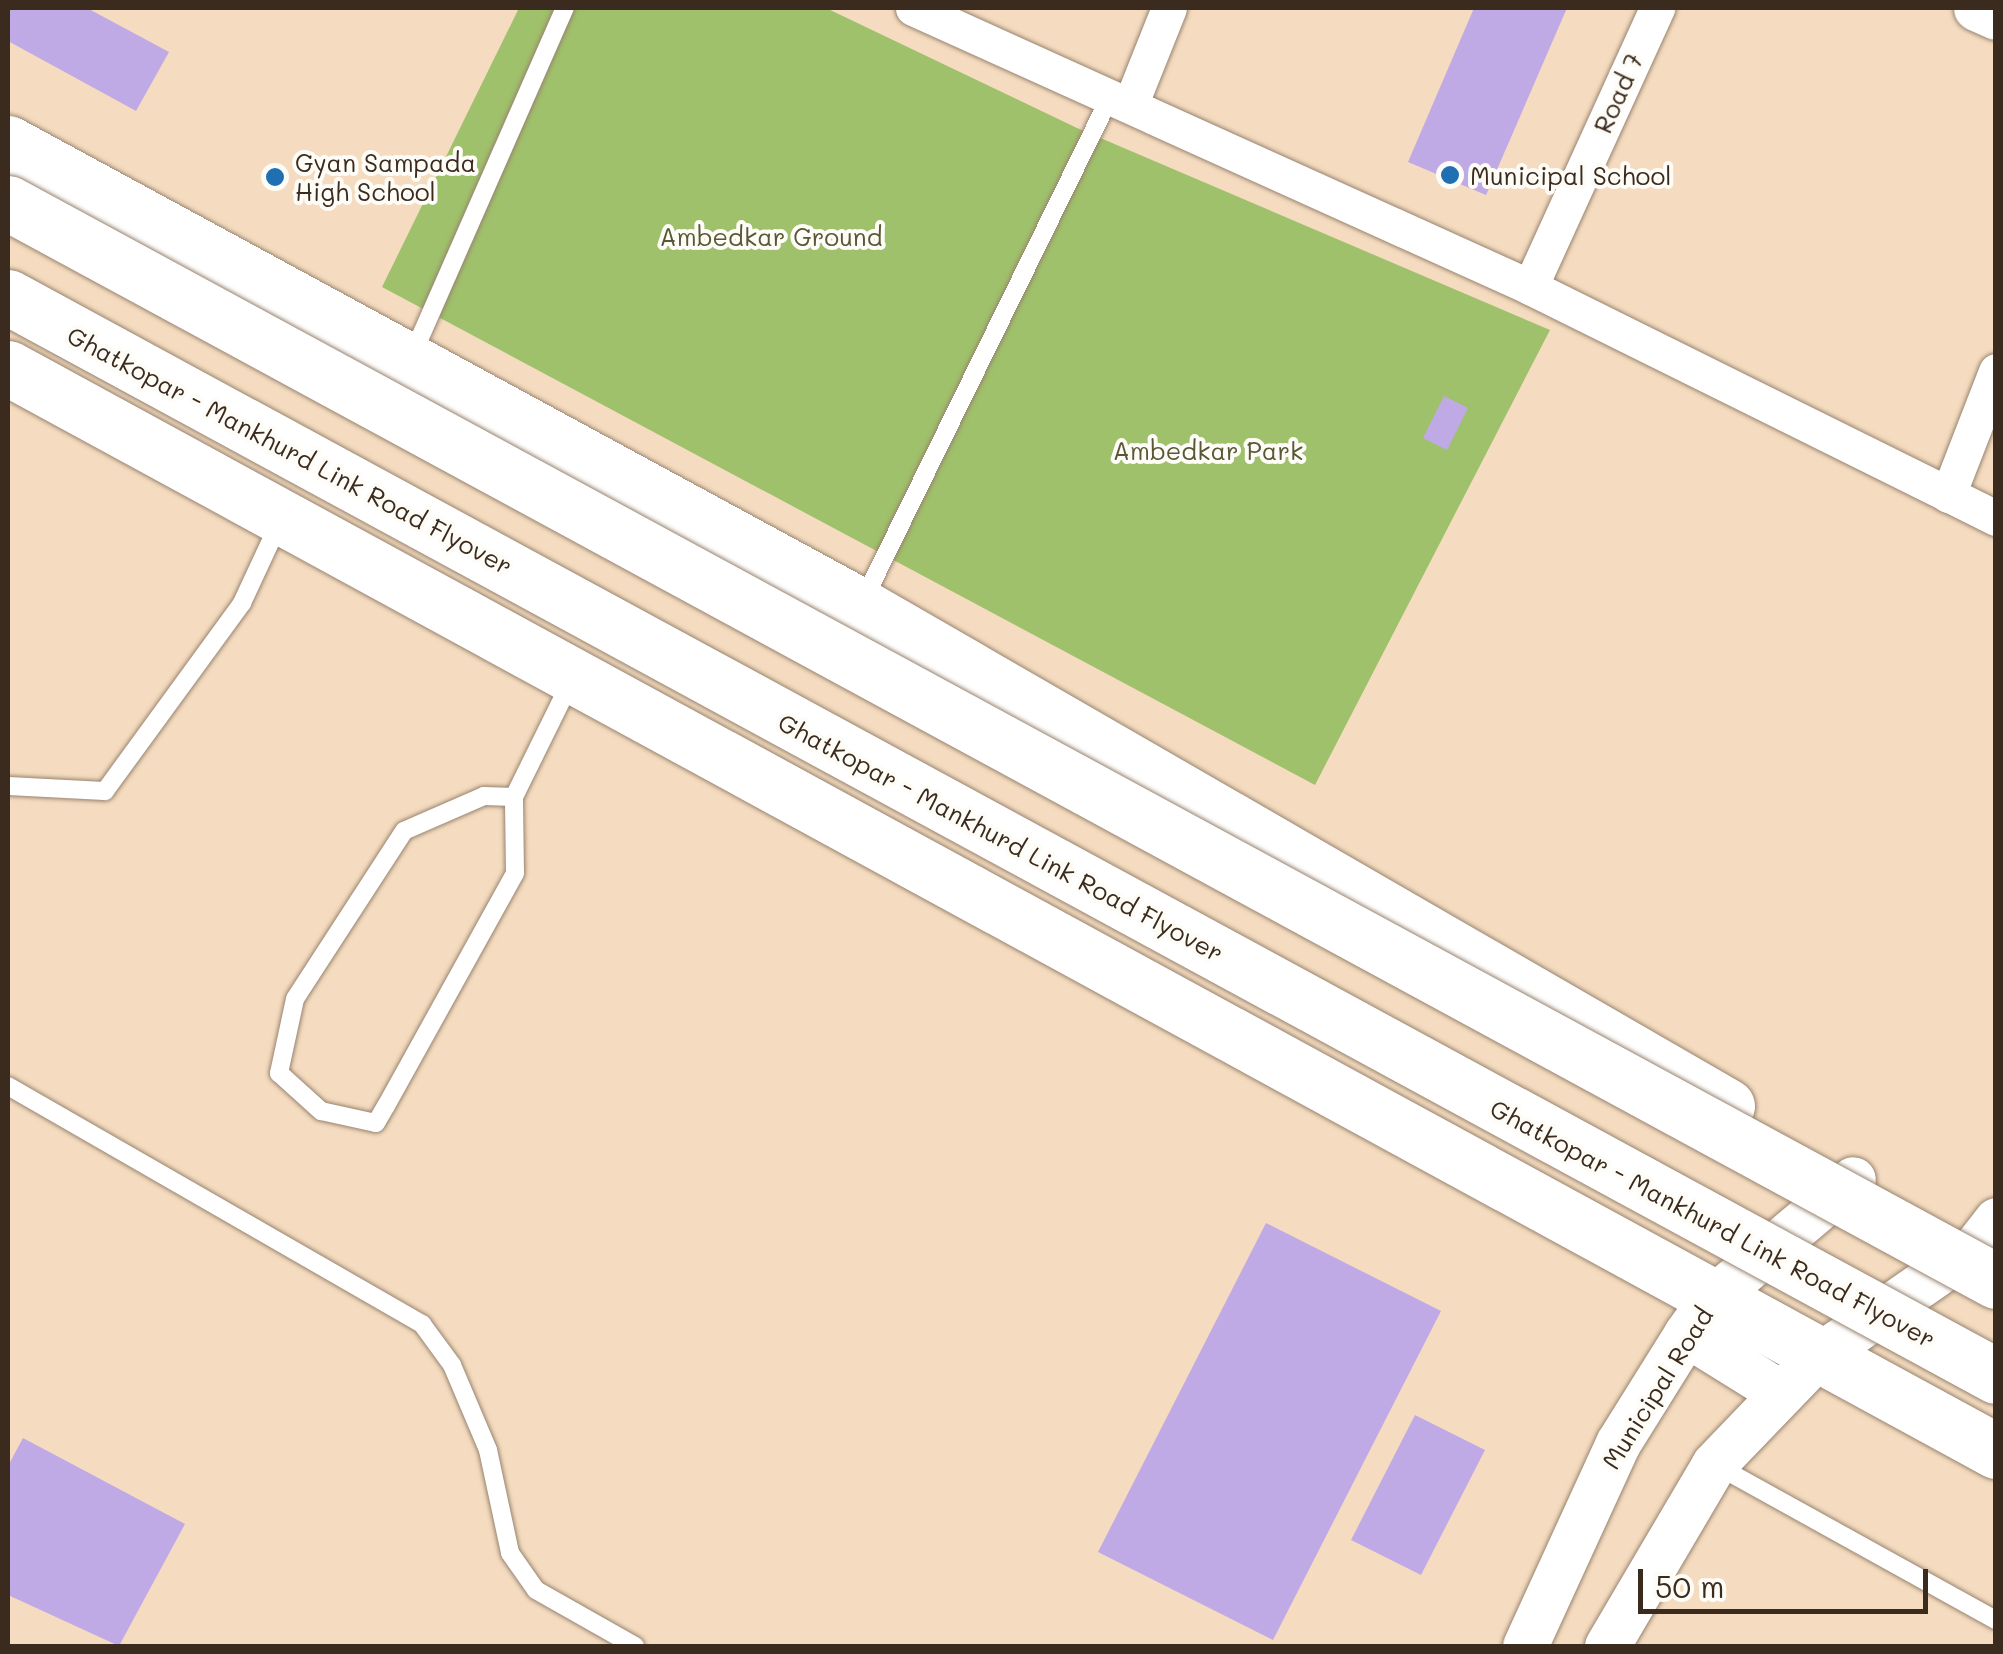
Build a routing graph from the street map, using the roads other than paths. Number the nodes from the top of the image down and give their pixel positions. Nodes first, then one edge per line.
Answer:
1 (565, 8) edge
2 (913, 8) edge
3 (1169, 8) edge
4 (1656, 8) edge
5 (1976, 8) edge
6 (1996, 16) edge
7 (1121, 99) junction
8 (8, 143) edge
9 (8, 203) edge
10 (1530, 287) junction
11 (8, 297) edge
12 (410, 361) junction
13 (8, 368) edge
14 (1996, 371) edge
15 (1948, 495) junction
16 (283, 516) junction
17 (1996, 518) edge
18 (860, 606) junction
19 (573, 676) junction
20 (8, 786) edge
21 (514, 797) junction
22 (8, 1086) edge
23 (1853, 1179) junction
24 (1991, 1251) edge
25 (1698, 1317) junction
26 (1800, 1375) junction
27 (1996, 1376) edge
28 (1996, 1452) edge
29 (1714, 1464) junction
30 (1996, 1620) edge
31 (635, 1646) edge
32 (1525, 1646) edge
33 (1607, 1646) edge

1 - 12 lane
2 - 7 street
3 - 7 street
4 - 10 street, Road 7
5 - 6 street
7 - 10 street
7 - 18 lane
8 - 12 highway
9 - 24 highway, bridge
10 - 15 street
11 - 27 highway, Ghatkopar - Mankhurd Link Road Flyover, bridge
12 - 18 highway
13 - 16 highway
14 - 15 street
15 - 17 street
16 - 19 highway
16 - 20 lane
18 - 23 highway
19 - 21 lane
19 - 25 highway
21 - 21 lane
22 - 31 lane
23 - 24 highway
23 - 25 street, Municipal Road
24 - 26 street
25 - 26 highway
25 - 32 street, Municipal Road
26 - 28 highway
26 - 29 street
29 - 30 lane
29 - 33 street

